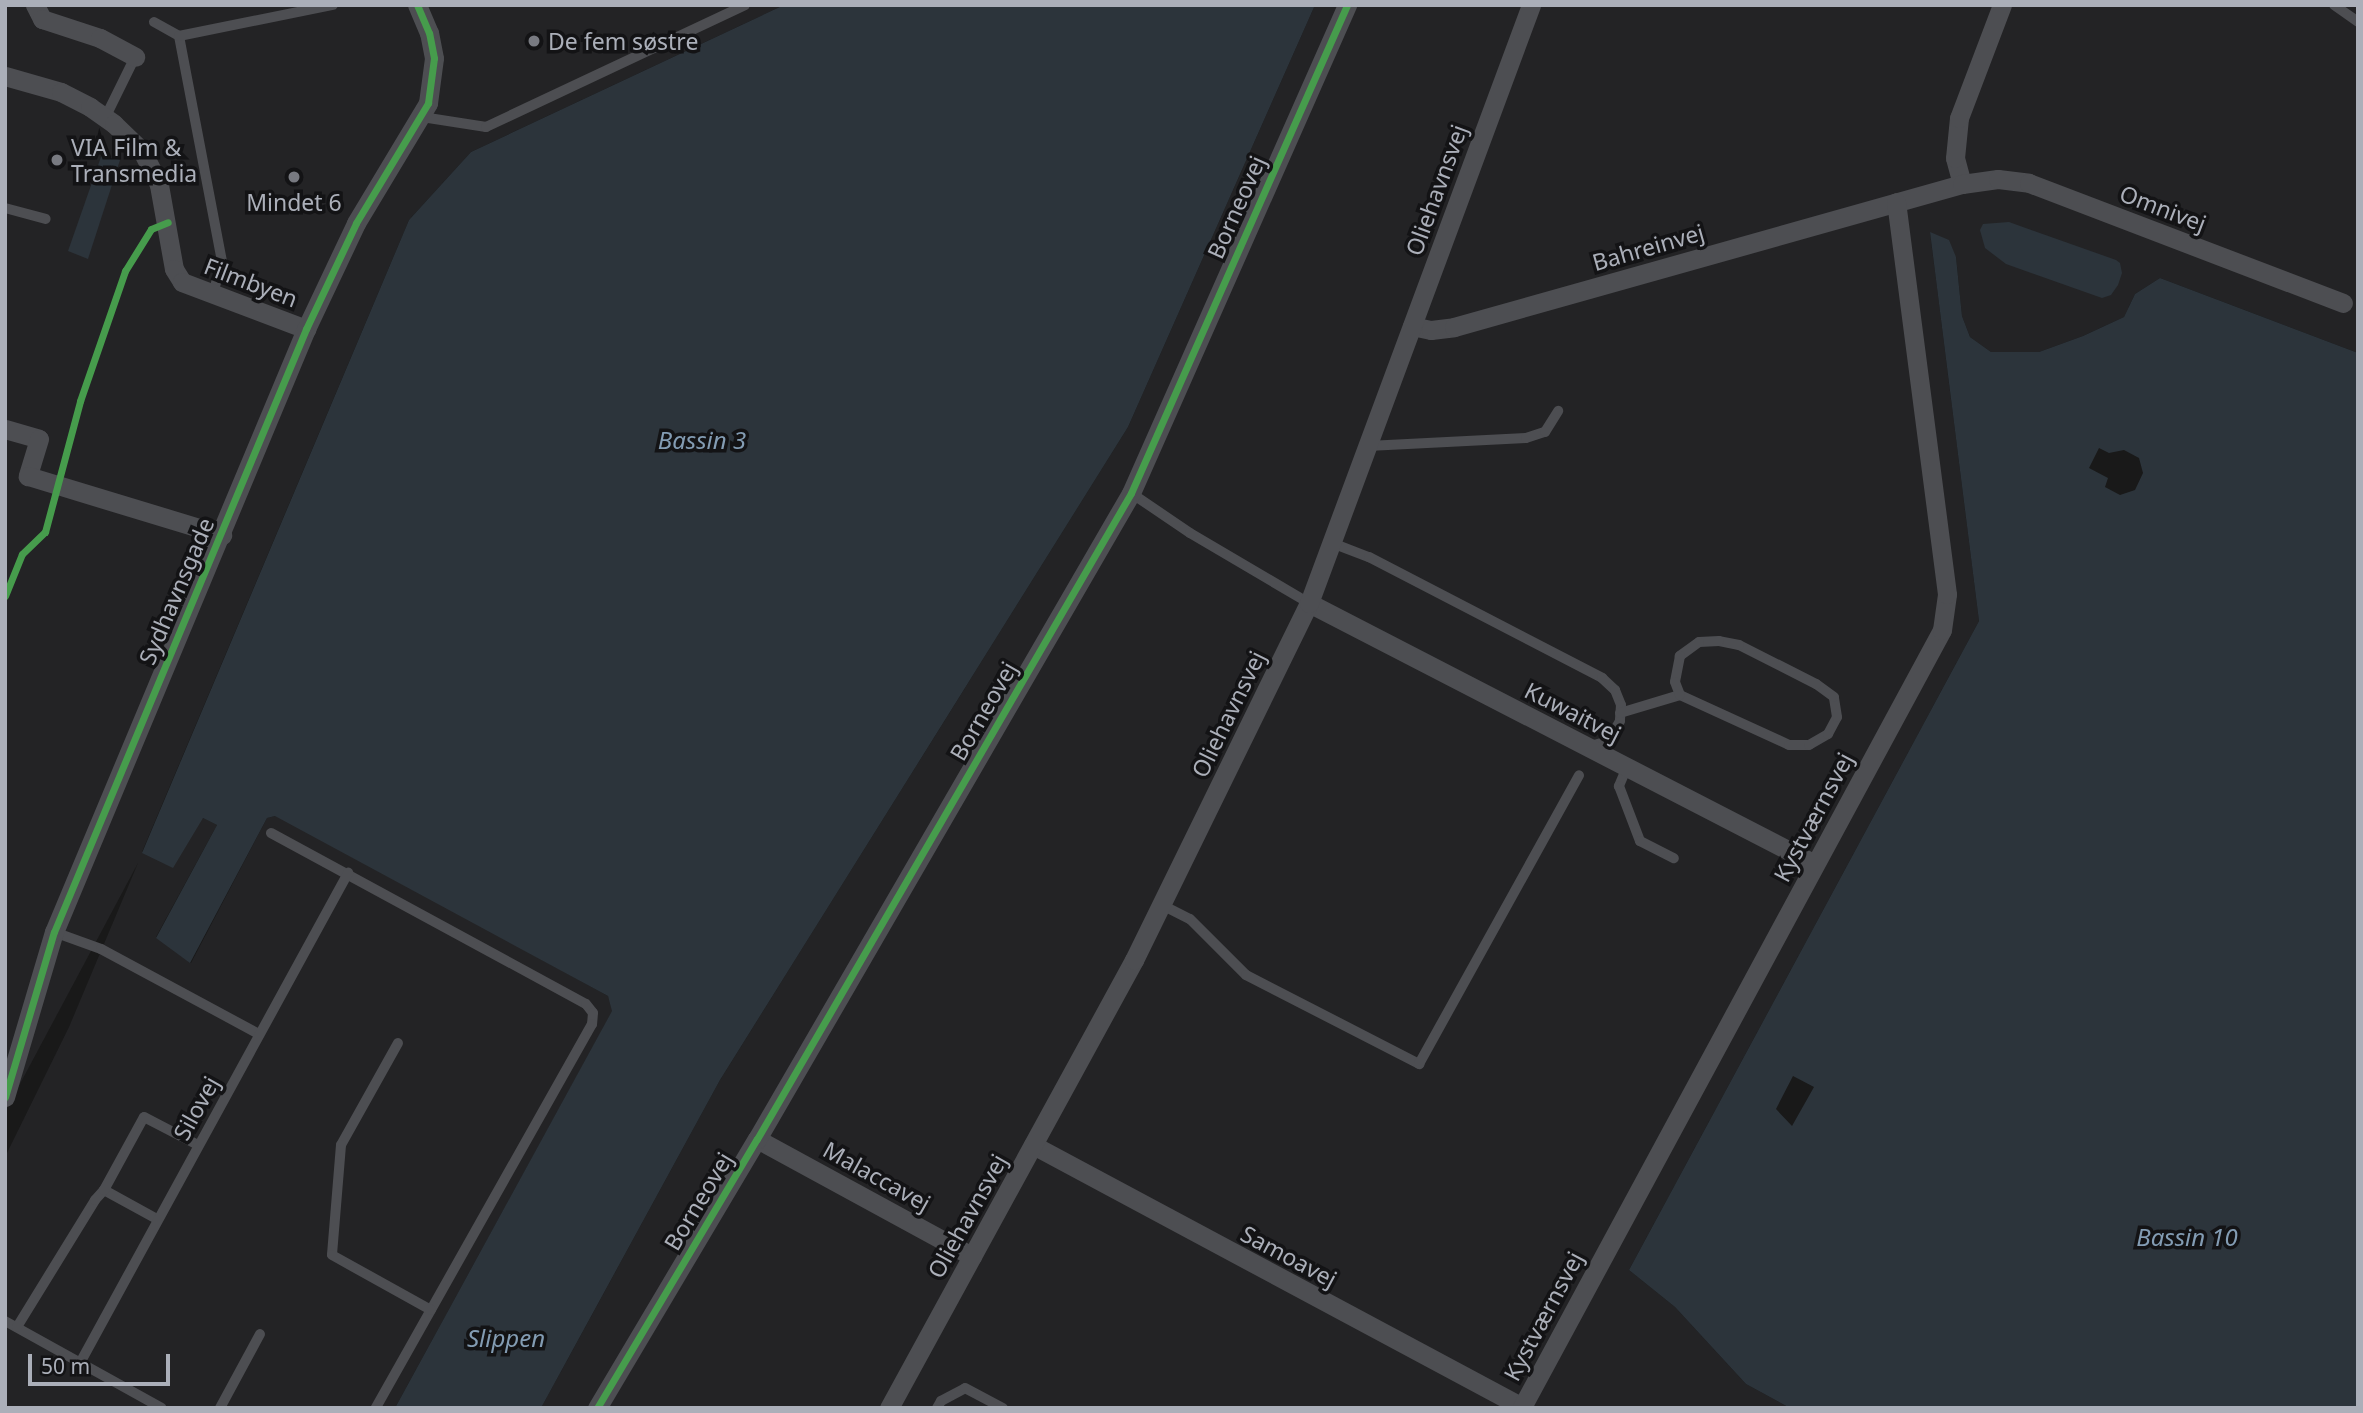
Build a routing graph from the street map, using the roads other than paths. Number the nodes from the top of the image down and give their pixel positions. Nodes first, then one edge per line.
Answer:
1 (35, 5) edge
2 (333, 5) edge
3 (745, 5) edge
4 (1347, 5) edge
5 (1531, 5) edge
6 (2002, 5) edge
7 (2334, 5) edge
8 (424, 6) edge
9 (154, 22) dead end
10 (2358, 22) edge
11 (179, 36) junction
12 (135, 57) joint
13 (5, 76) edge
14 (422, 117) junction
15 (105, 118) junction
16 (1962, 184) junction
17 (1896, 202) junction
18 (5, 208) edge
19 (46, 219) dead end
20 (213, 293) junction
21 (2350, 301) edge
22 (1412, 326) junction
23 (306, 329) junction
24 (1558, 411) dead end
25 (5, 429) edge
26 (1368, 446) junction
27 (1131, 493) junction
28 (222, 535) junction
29 (1332, 543) junction
30 (1309, 603) junction
31 (1680, 695) junction
32 (1620, 713) junction
33 (1588, 747) junction
34 (1627, 767) junction
35 (1579, 775) dead end
36 (271, 833) dead end
37 (1674, 858) dead end
38 (1815, 864) junction
39 (348, 873) junction
40 (1162, 905) junction
41 (54, 932) junction
42 (259, 1034) junction
43 (398, 1042) dead end
44 (5, 1097) edge
45 (757, 1139) junction
46 (198, 1145) junction
47 (1033, 1145) junction
48 (104, 1190) junction
49 (157, 1219) junction
50 (972, 1256) junction
51 (431, 1310) junction
52 (5, 1321) edge
53 (17, 1328) junction
54 (260, 1334) dead end
55 (80, 1363) junction
56 (1523, 1407) edge
57 (162, 1408) edge
58 (220, 1408) edge
59 (376, 1408) edge
60 (597, 1408) edge
61 (889, 1408) edge
62 (937, 1408) edge
63 (1003, 1408) edge

1 - 12 street
2 - 11 lane
3 - 14 lane
4 - 27 street, Borneovej
5 - 22 street, Oliehavnsvej
6 - 16 street
7 - 10 lane
8 - 14 street, Sydhavnsgade
9 - 11 lane
11 - 20 lane
12 - 15 lane
13 - 15 street, Filmbyen
14 - 23 street, Sydhavnsgade
15 - 20 street, Filmbyen
16 - 17 street, Omnivej
16 - 21 street, Omnivej
17 - 22 street, Bahreinvej
17 - 38 street, Kystværnsvej
18 - 19 lane
20 - 23 street, Filmbyen
22 - 26 street, Oliehavnsvej
23 - 28 street, Sydhavnsgade
24 - 26 lane
25 - 28 street
26 - 29 street, Oliehavnsvej
27 - 30 lane
27 - 45 street, Borneovej
28 - 41 street, Sydhavnsgade
29 - 30 street, Oliehavnsvej
29 - 32 lane
30 - 33 street, Kuwaitvej
30 - 40 street, Oliehavnsvej
31 - 31 lane
31 - 32 lane
32 - 33 lane
33 - 34 street, Kuwaitvej
34 - 37 lane
34 - 38 street, Kuwaitvej
35 - 40 lane
36 - 39 lane
38 - 56 street, Kystværnsvej
39 - 42 lane, Silovej
39 - 51 lane
40 - 47 street, Oliehavnsvej
41 - 42 lane
41 - 44 street, Sydhavnsgade
42 - 46 lane, Silovej
43 - 51 lane
45 - 50 street, Malaccavej
45 - 60 street, Borneovej
46 - 48 lane
46 - 49 lane, Silovej
47 - 50 street, Oliehavnsvej
47 - 56 street, Samoavej
48 - 49 lane
48 - 53 lane
49 - 55 lane, Silovej
50 - 61 street, Oliehavnsvej
51 - 59 lane
52 - 53 lane
53 - 55 lane
54 - 58 lane
55 - 57 lane
62 - 63 lane

